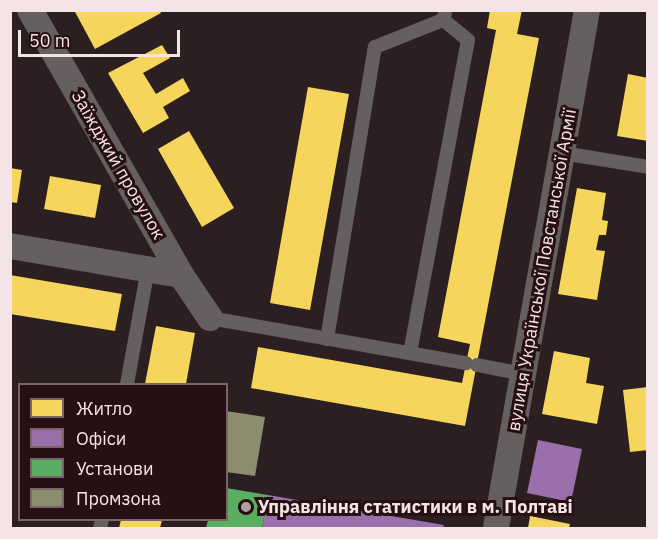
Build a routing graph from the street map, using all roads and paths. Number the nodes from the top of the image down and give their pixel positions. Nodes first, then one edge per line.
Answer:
1 (30, 10) edge
2 (587, 10) edge
3 (444, 15) edge
4 (562, 153) junction
5 (648, 167) edge
6 (10, 246) edge
7 (148, 269) junction
8 (181, 275) junction
9 (210, 318) joint
10 (327, 339) junction
11 (410, 353) junction
12 (523, 374) junction
13 (127, 383) edge
14 (496, 528) edge

1 - 8 street, Заїжджий провулок
2 - 4 street, вулиця Української Повстанської Армії
3 - 10 lane
3 - 11 lane
4 - 5 lane
4 - 12 street, вулиця Української Повстанської Армії
6 - 7 street
7 - 8 street
7 - 13 lane
8 - 9 street, Заїжджий провулок
9 - 10 lane
10 - 11 lane
11 - 12 lane
12 - 14 street, вулиця Української Повстанської Армії

